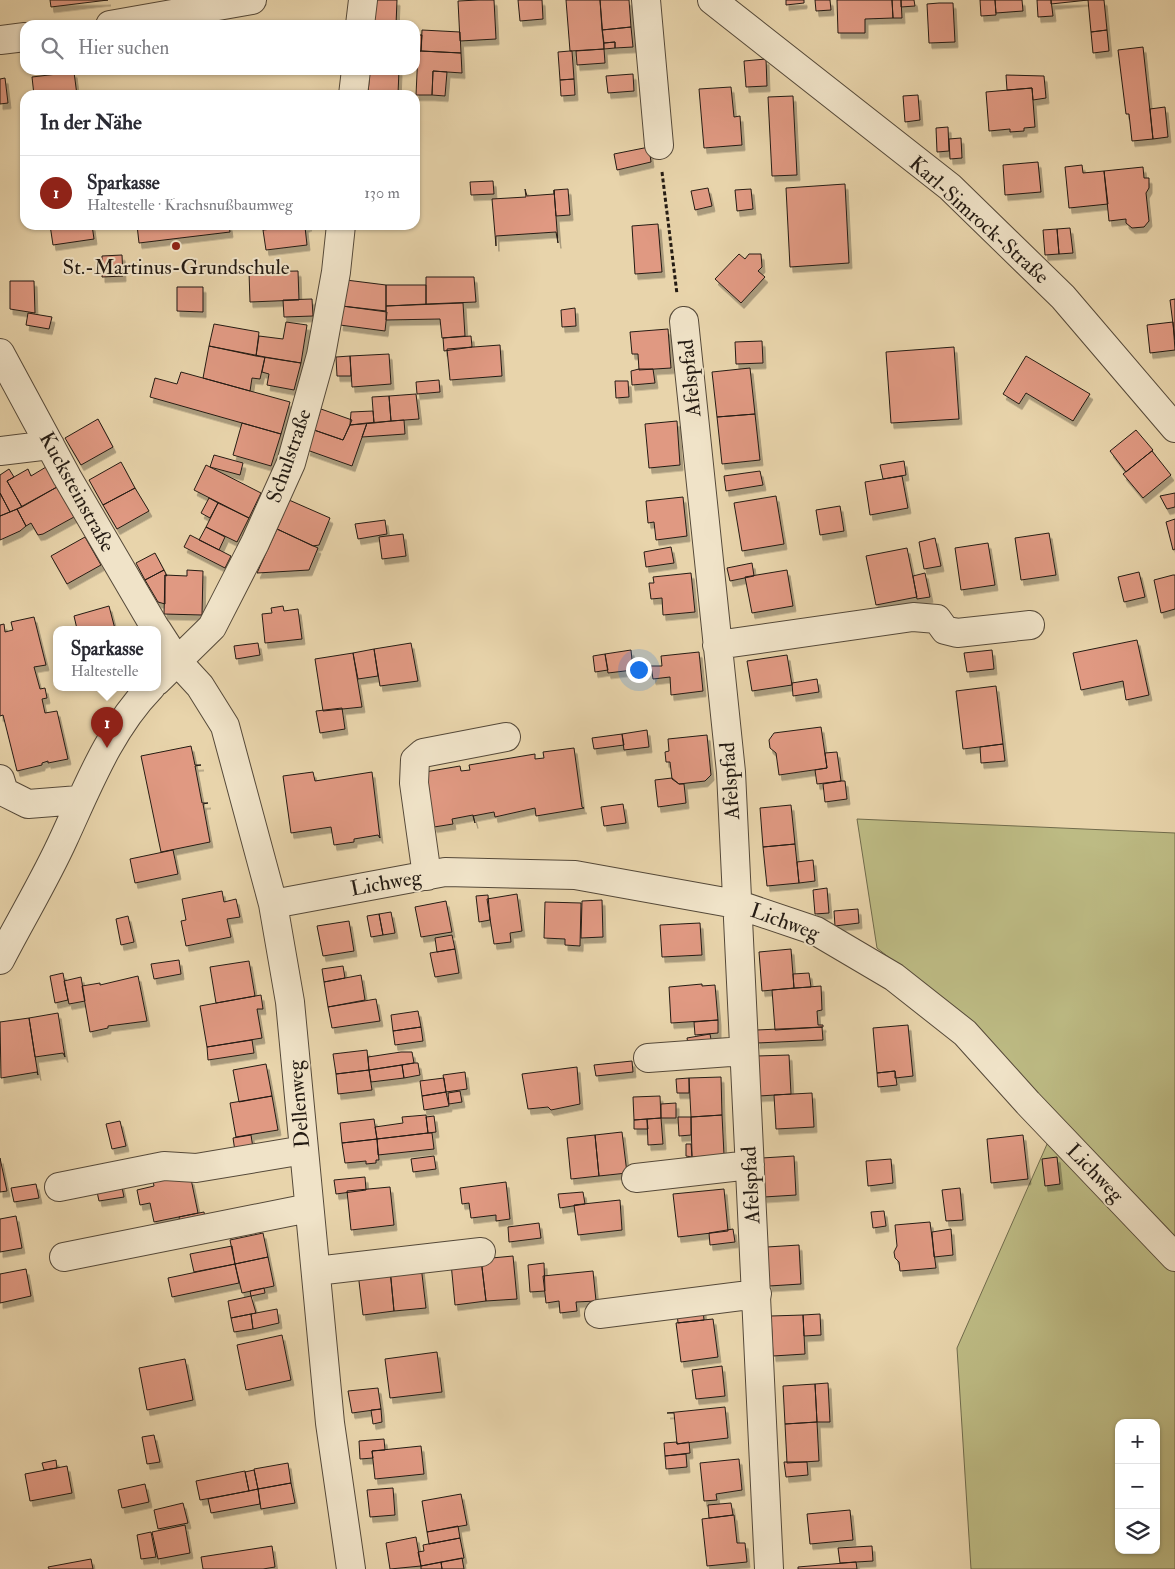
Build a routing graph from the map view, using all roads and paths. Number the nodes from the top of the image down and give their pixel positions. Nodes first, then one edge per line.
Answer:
1 (252, 0) edge
2 (363, 0) edge
3 (646, 0) edge
4 (712, 0) edge
5 (138, 20) edge
6 (361, 20) edge
7 (20, 38) edge
8 (0, 40) edge
9 (355, 75) edge
10 (354, 90) edge
11 (659, 145) joint
12 (340, 230) edge
13 (684, 321) joint
14 (0, 353) edge
15 (1175, 428) edge
16 (50, 445) junction
17 (0, 451) edge
18 (1030, 624) dead end
19 (155, 626) edge
20 (161, 636) edge
21 (716, 645) junction
22 (177, 661) junction
23 (161, 677) edge
24 (148, 691) edge
25 (506, 737) dead end
26 (0, 779) edge
27 (79, 800) junction
28 (427, 876) junction
29 (273, 904) junction
30 (736, 904) junction
31 (0, 960) edge
32 (744, 1051) junction
33 (648, 1058) dead end
34 (304, 1150) junction
35 (750, 1165) junction
36 (636, 1178) dead end
37 (59, 1187) dead end
38 (309, 1208) junction
39 (481, 1252) dead end
40 (64, 1257) dead end
41 (1175, 1257) edge
42 (316, 1271) junction
43 (757, 1294) junction
44 (599, 1314) dead end
45 (351, 1569) edge
46 (770, 1569) edge

1 - 5 street
2 - 6 street
3 - 11 street
4 - 15 street, Karl-Simrock-Straße
7 - 8 street
9 - 10 street
11 - 13 path, Afelspfad
12 - 22 street, Schulstraße
13 - 21 street, Afelspfad
14 - 16 street, Kucksteinstraße
16 - 17 street
16 - 19 street, Kucksteinstraße
18 - 21 street
20 - 22 street, Kucksteinstraße
21 - 30 street, Afelspfad
22 - 23 street, Schulstraße
22 - 29 street, Dellenweg
24 - 27 street
25 - 28 street
26 - 27 street
27 - 31 street
28 - 29 street, Lichweg
28 - 30 street, Lichweg
29 - 34 street, Dellenweg
30 - 32 street, Afelspfad
30 - 41 street, Lichweg
32 - 33 street
32 - 35 street, Afelspfad
34 - 37 street
34 - 38 street, Dellenweg
35 - 36 street
35 - 43 street, Afelspfad
38 - 40 street
38 - 42 street, Dellenweg
39 - 42 street
42 - 45 street, Dellenweg
43 - 44 street
43 - 46 street, Afelspfad

